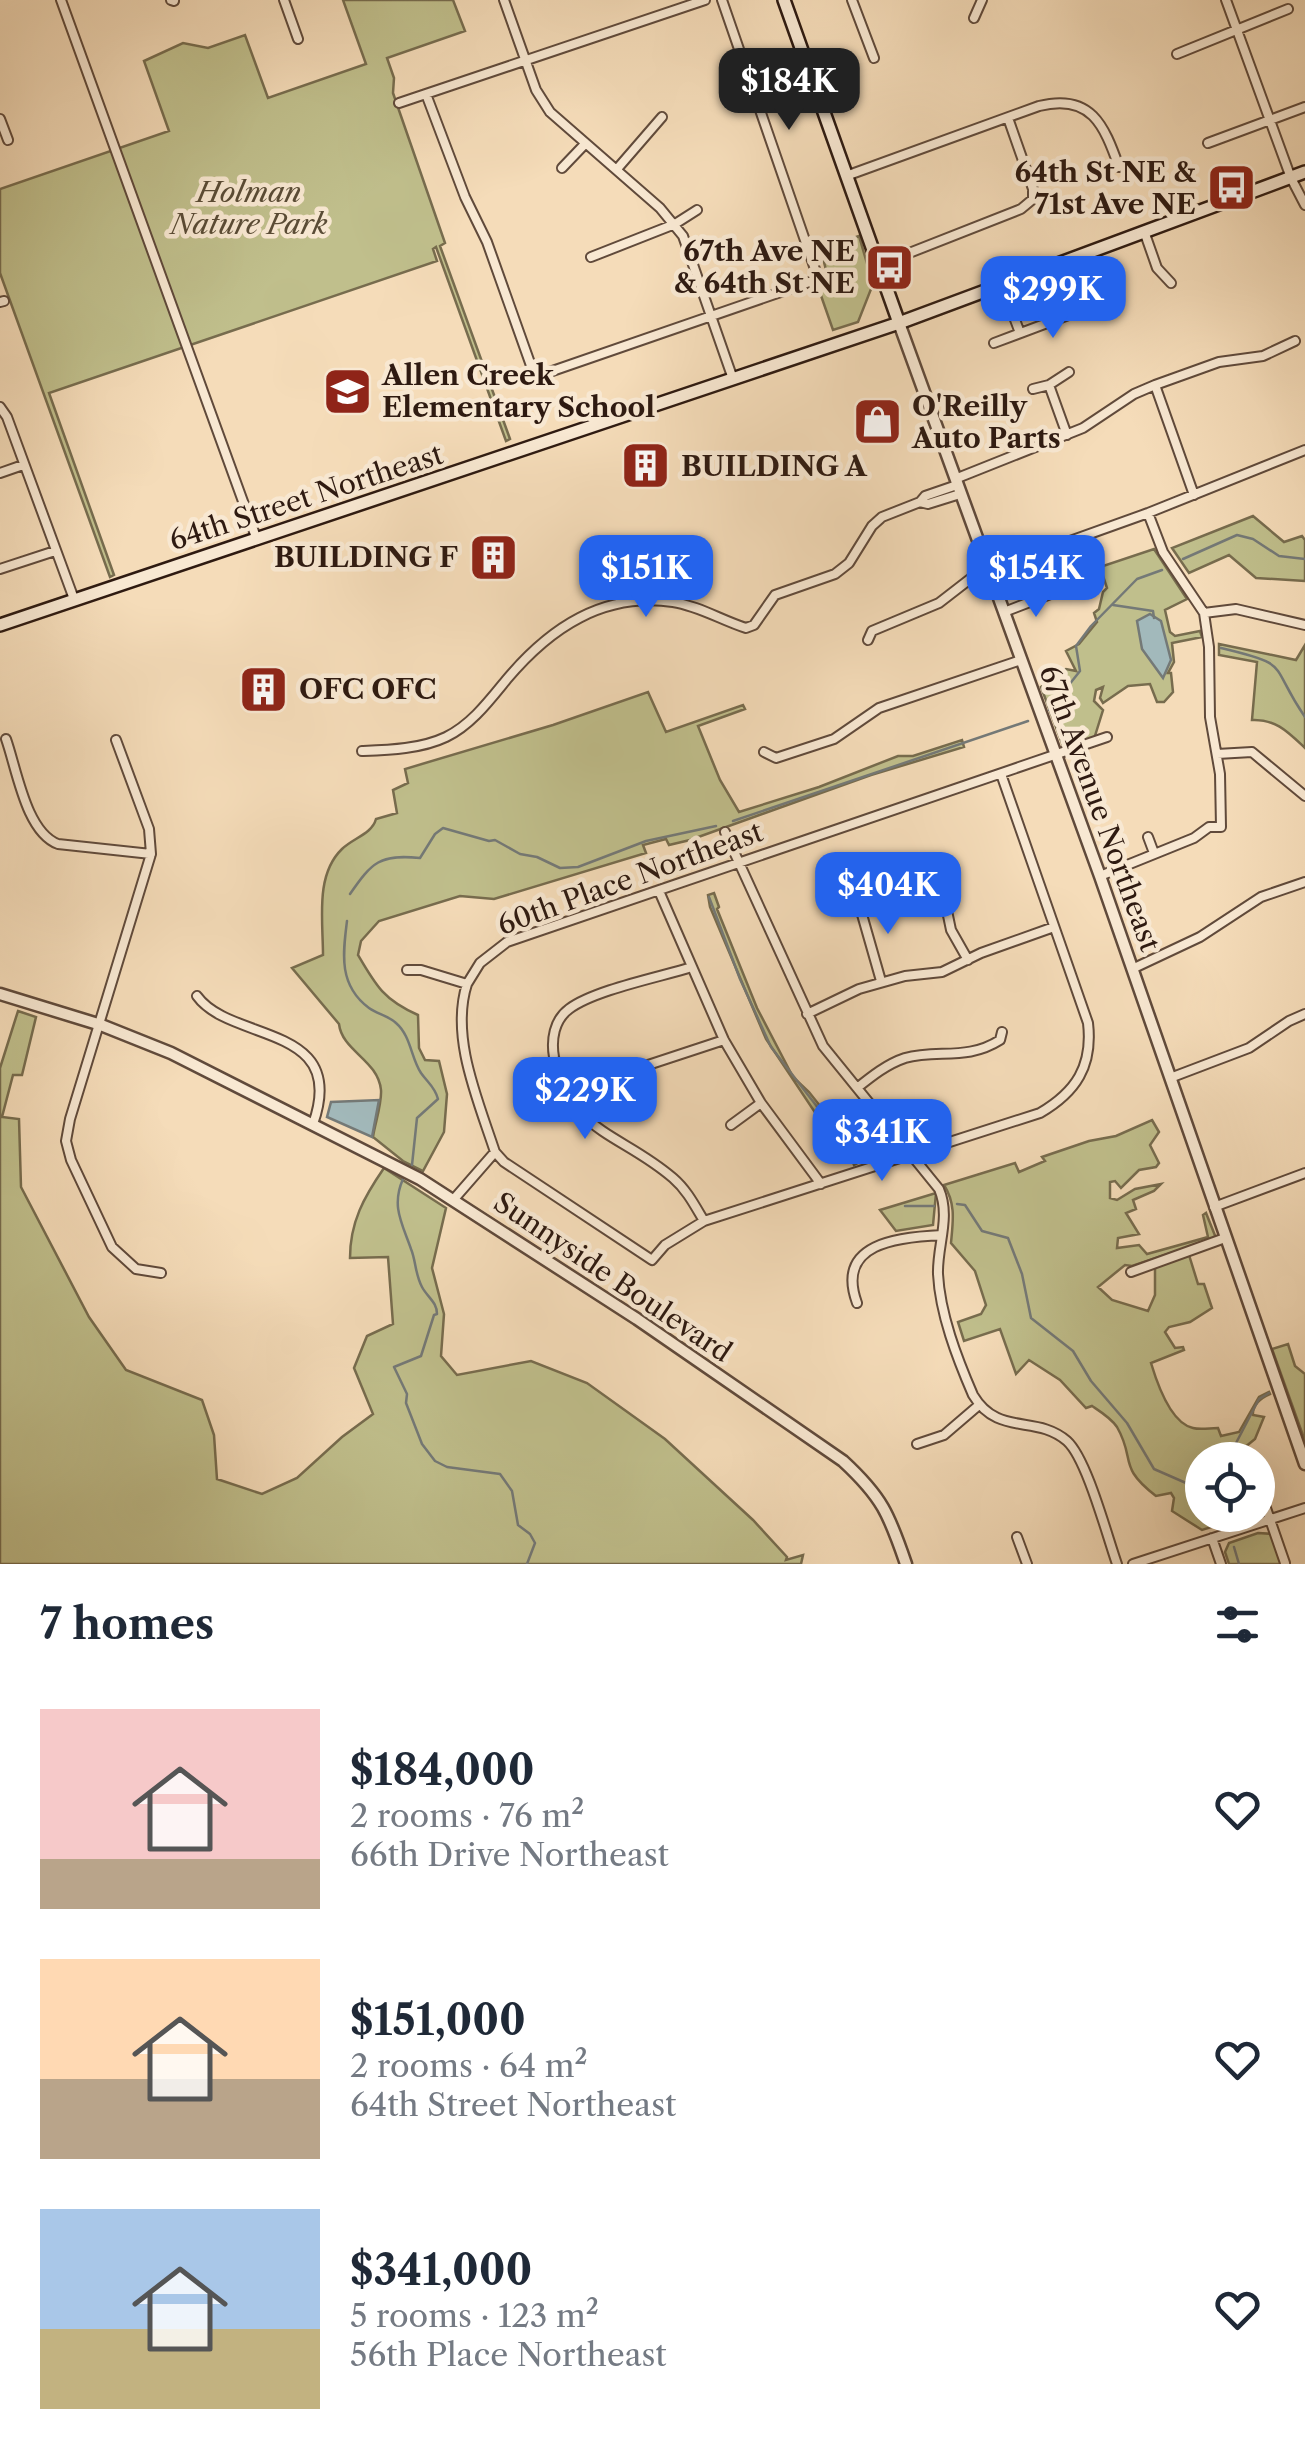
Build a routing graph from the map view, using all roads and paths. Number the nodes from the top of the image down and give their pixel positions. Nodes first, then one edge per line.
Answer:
1 (60, 0) edge
2 (284, 0) edge
3 (504, 0) edge
4 (705, 0) edge
5 (722, 0) edge
6 (784, 0) edge
7 (852, 0) edge
8 (982, 0) edge
9 (1226, 0) edge
10 (1288, 9) dead end
11 (974, 18) dead end
12 (1237, 30) junction
13 (298, 39) dead end
14 (1177, 54) dead end
15 (874, 58) dead end
16 (525, 61) junction
17 (426, 94) junction
18 (399, 104) dead end
19 (1305, 107) edge
20 (662, 117) dead end
21 (0, 118) edge
22 (1008, 118) junction
23 (1270, 120) junction
24 (8, 140) dead end
25 (1208, 143) dead end
26 (584, 144) junction
27 (1119, 166) dead end
28 (562, 168) dead end
29 (617, 169) junction
30 (1305, 172) edge
31 (846, 176) junction
32 (1291, 178) junction
33 (1305, 205) edge
34 (697, 210) dead end
35 (675, 224) junction
36 (1144, 231) junction
37 (899, 256) dead end
38 (591, 258) dead end
39 (1171, 282) dead end
40 (1002, 286) junction
41 (1098, 304) dead end
42 (711, 318) junction
43 (898, 323) junction
44 (1020, 333) junction
45 (1295, 341) dead end
46 (994, 343) dead end
47 (1070, 372) dead end
48 (733, 380) junction
49 (1049, 385) junction
50 (1155, 385) junction
51 (1033, 389) dead end
52 (0, 407) edge
53 (1067, 435) junction
54 (1305, 450) edge
55 (24, 465) junction
56 (0, 474) edge
57 (957, 486) junction
58 (1194, 495) junction
59 (1148, 513) junction
60 (257, 540) junction
61 (55, 551) junction
62 (0, 570) edge
63 (989, 570) junction
64 (1056, 592) dead end
65 (74, 599) junction
66 (1004, 612) junction
67 (1204, 613) junction
68 (0, 625) edge
69 (1305, 626) edge
70 (868, 640) dead end
71 (1020, 660) junction
72 (1107, 737) dead end
73 (6, 739) dead end
74 (116, 740) dead end
75 (362, 751) dead end
76 (764, 752) dead end
77 (1218, 754) junction
78 (1055, 755) junction
79 (1001, 774) junction
80 (1305, 796) edge
81 (724, 832) dead end
82 (1148, 837) dead end
83 (1154, 853) junction
84 (151, 854) junction
85 (738, 863) junction
86 (1100, 876) junction
87 (940, 877) dead end
88 (1305, 882) edge
89 (659, 890) junction
90 (859, 904) dead end
91 (1054, 927) junction
92 (968, 960) junction
93 (692, 967) junction
94 (1132, 969) junction
95 (407, 970) dead end
96 (881, 981) junction
97 (467, 984) junction
98 (0, 994) edge
99 (197, 996) dead end
100 (807, 1014) junction
101 (1305, 1014) edge
102 (101, 1026) junction
103 (1002, 1032) dead end
104 (724, 1040) junction
105 (645, 1066) dead end
106 (1170, 1078) junction
107 (857, 1088) junction
108 (761, 1103) junction
109 (313, 1124) junction
110 (732, 1125) dead end
111 (495, 1152) junction
112 (910, 1156) junction
113 (1305, 1173) edge
114 (821, 1184) junction
115 (454, 1199) junction
116 (1214, 1207) junction
117 (704, 1221) junction
118 (942, 1236) junction
119 (1225, 1238) junction
120 (1131, 1272) dead end
121 (161, 1273) dead end
122 (856, 1304) dead end
123 (979, 1406) junction
124 (916, 1444) dead end
125 (1305, 1464) edge
126 (1305, 1508) edge
127 (1275, 1518) edge
128 (1231, 1532) edge
129 (1274, 1532) edge
130 (1017, 1537) dead end
131 (1212, 1538) junction
132 (1164, 1559) edge
133 (906, 1564) edge
134 (1027, 1564) edge
135 (1117, 1564) edge
136 (1133, 1564) edge
137 (1222, 1564) edge
138 (1285, 1564) edge

1 - 60 street
2 - 13 street
3 - 16 street
4 - 16 street
5 - 42 street
6 - 31 main road, 67th Avenue Northeast
7 - 15 street
8 - 11 street
9 - 12 street
10 - 12 street
12 - 14 street
12 - 23 street
16 - 17 street
16 - 26 street
17 - 18 street
17 - 42 street
19 - 23 street
20 - 29 street
21 - 24 street
22 - 27 street
22 - 31 street
22 - 37 street
23 - 25 street
23 - 32 street
26 - 28 street
26 - 29 street
29 - 35 street
30 - 32 main road, 64th Street Northeast
31 - 43 main road, 67th Avenue Northeast
32 - 33 street
32 - 36 main road, 64th Street Northeast
34 - 35 street
35 - 38 street
35 - 42 street
36 - 39 street
36 - 40 main road, 64th Street Northeast
40 - 43 main road, 64th Street Northeast
40 - 44 street
41 - 44 street
42 - 48 street
43 - 48 main road, 64th Street Northeast
43 - 57 street, 67th Avenue Northeast
44 - 46 street
45 - 50 street
47 - 49 street
48 - 60 main road, 64th Street Northeast
49 - 51 street
49 - 53 street
50 - 53 street
50 - 58 street
52 - 55 street
53 - 57 street
54 - 58 street
55 - 56 street
55 - 61 street
57 - 63 street, 67th Avenue Northeast
57 - 75 street
58 - 59 street
59 - 63 street
59 - 67 street
60 - 65 main road, 64th Street Northeast
61 - 62 street
61 - 65 street
63 - 66 street, 67th Avenue Northeast
63 - 70 street
64 - 66 street
65 - 68 main road, 64th Street Northeast
66 - 71 street, 67th Avenue Northeast
67 - 69 street
67 - 77 street
71 - 76 street
71 - 78 street, 67th Avenue Northeast
72 - 78 street, 60th Place Northeast
73 - 84 street
74 - 84 street
77 - 80 street
77 - 83 street
78 - 79 street, 60th Place Northeast
78 - 86 street, 67th Avenue Northeast
79 - 85 street, 60th Place Northeast
79 - 91 street
81 - 85 street
82 - 83 street
83 - 86 street
84 - 102 street
85 - 89 street, 60th Place Northeast
85 - 100 street
86 - 94 street, 67th Avenue Northeast
87 - 92 street
88 - 94 street
89 - 93 street
89 - 97 street, 60th Place Northeast
90 - 96 street
91 - 92 street
91 - 112 street
92 - 96 street
93 - 104 street
93 - 117 street
94 - 106 street, 67th Avenue Northeast
95 - 97 street
96 - 100 street
97 - 111 street
98 - 102 street, Sunnyside Boulevard
99 - 109 street
100 - 107 street
101 - 106 street
102 - 109 street, Sunnyside Boulevard
102 - 121 street
103 - 107 street
104 - 105 street
104 - 108 street
106 - 116 street, 67th Avenue Northeast
107 - 112 street
108 - 110 street
108 - 114 street
109 - 115 street, Sunnyside Boulevard
111 - 115 street
111 - 117 street
112 - 114 street
112 - 118 street
113 - 116 street
114 - 117 street
115 - 133 street, Sunnyside Boulevard
116 - 119 street, 67th Avenue Northeast
118 - 122 street
118 - 123 street
119 - 120 street
119 - 125 street, 67th Avenue Northeast
123 - 124 street
123 - 135 street
126 - 127 street
128 - 131 street
129 - 138 street
130 - 134 street
131 - 132 street
131 - 137 street
132 - 136 street

